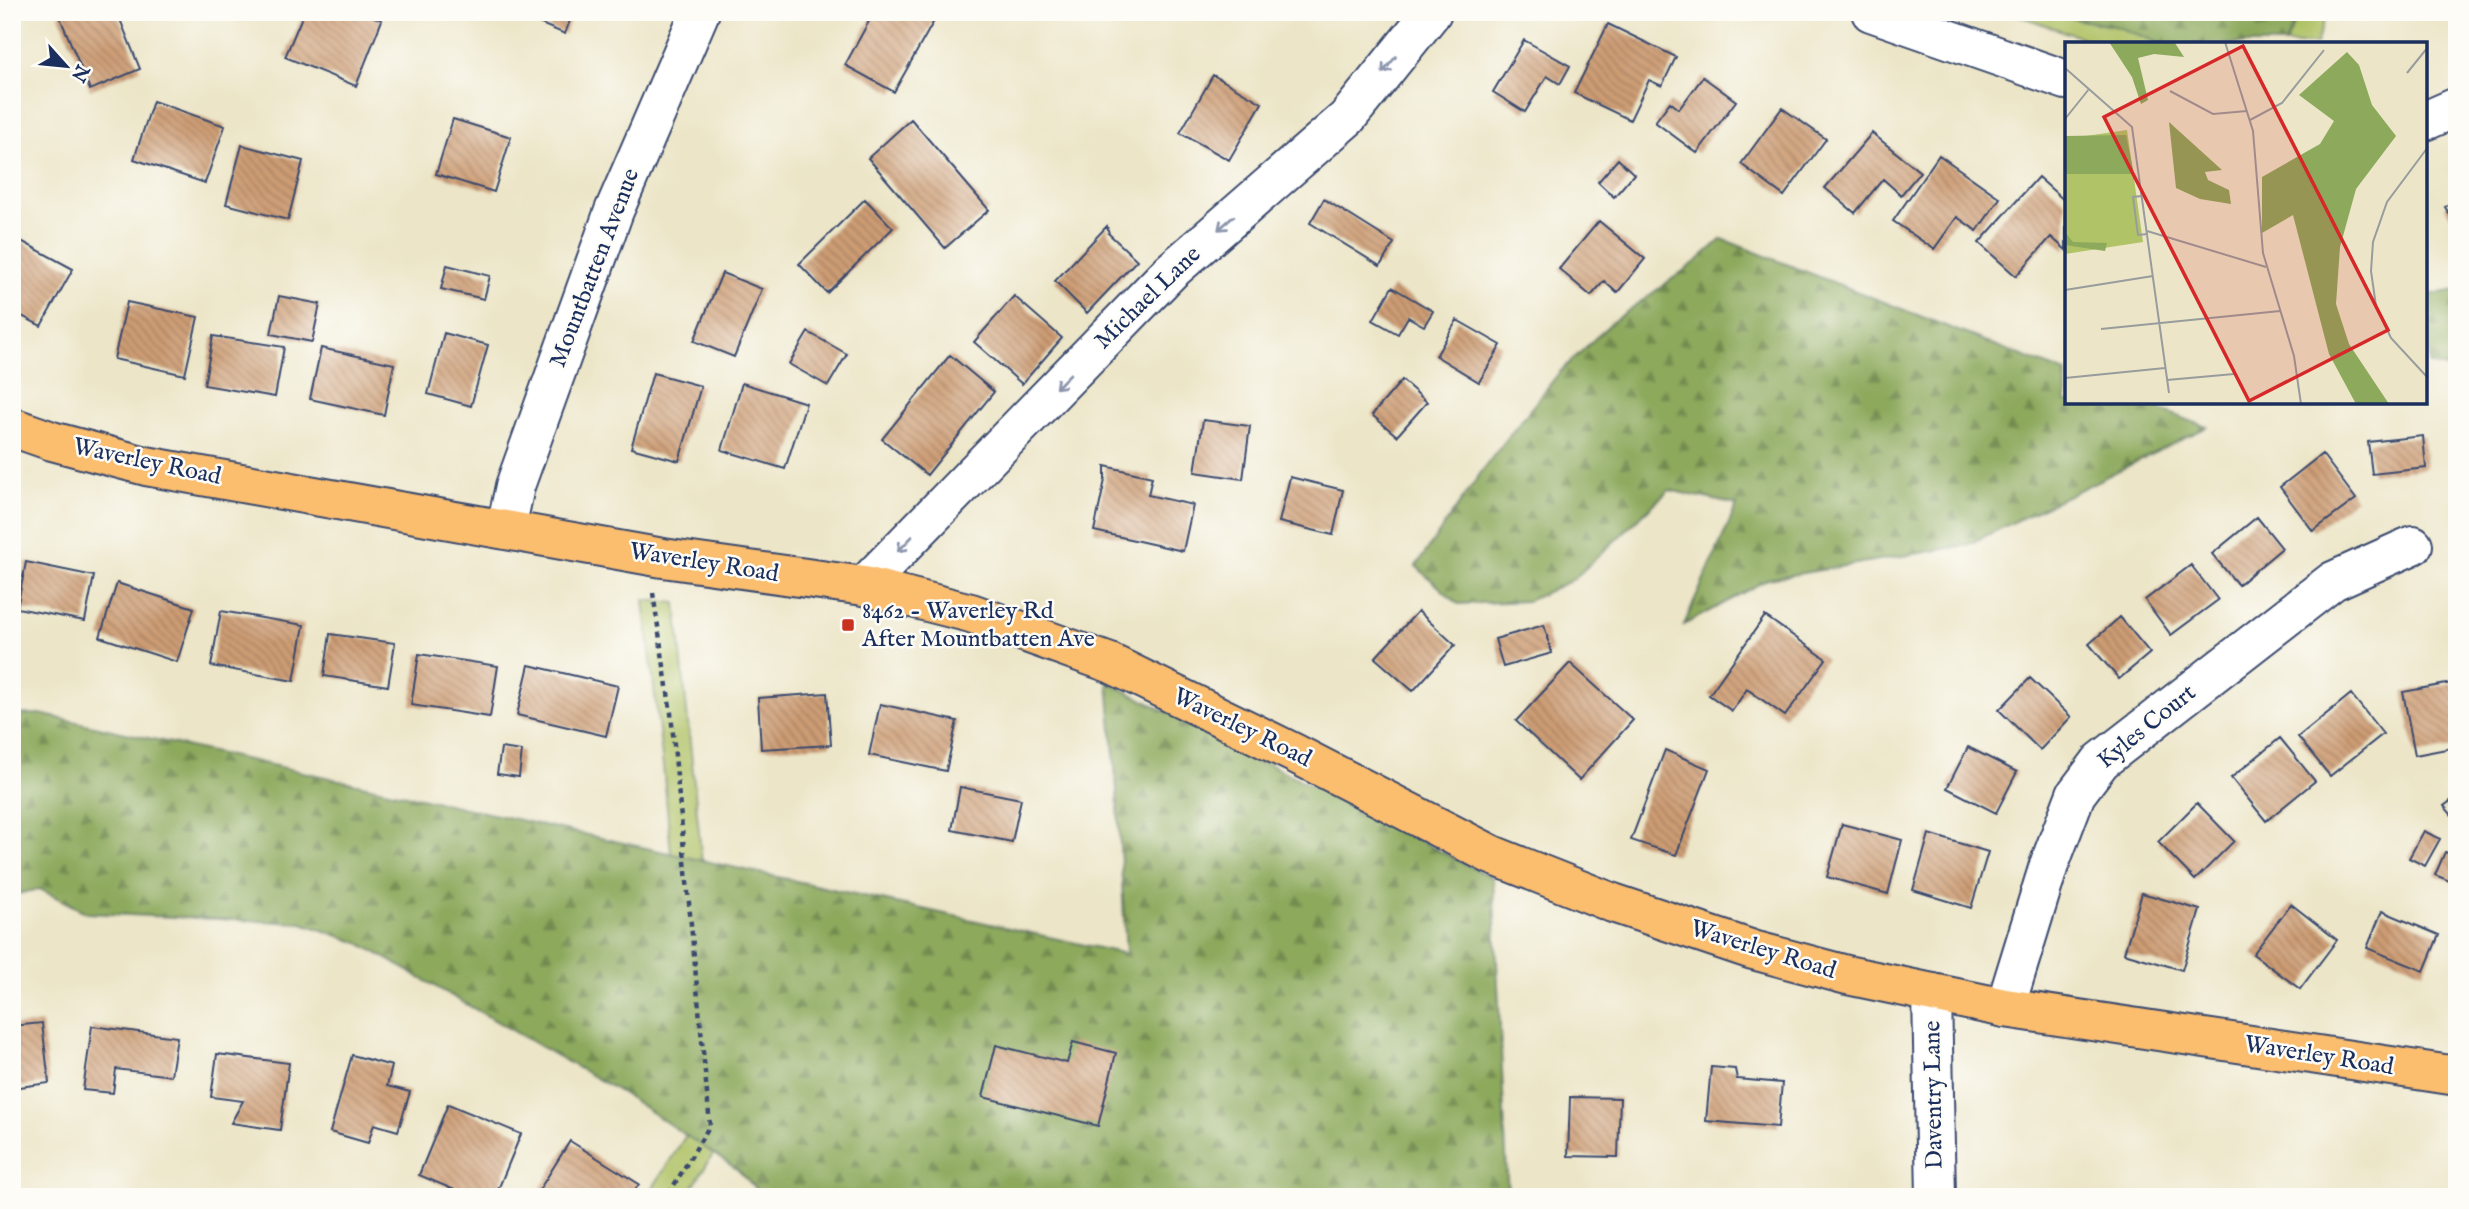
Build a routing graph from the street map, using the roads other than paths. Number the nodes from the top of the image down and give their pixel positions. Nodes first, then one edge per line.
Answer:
1 (700, 12) edge
2 (1432, 12) edge
3 (1871, 12) edge
4 (2065, 79) edge
5 (2457, 107) edge
6 (2427, 120) edge
7 (12, 427) edge
8 (506, 529) junction
9 (2413, 545) dead end
10 (864, 586) junction
11 (1933, 993) junction
12 (2005, 1008) junction
13 (2457, 1076) edge
14 (1936, 1197) edge

1 - 8 street, Mountbatten Avenue
2 -> 10 street, Michael Lane
3 - 4 street
5 - 6 street
7 - 8 main road, Waverley Road
8 - 10 main road, Waverley Road
9 - 12 street, Kyles Court
10 - 11 main road, Waverley Road
11 - 12 main road, Waverley Road
11 - 14 street, Daventry Lane
12 - 13 main road, Waverley Road

